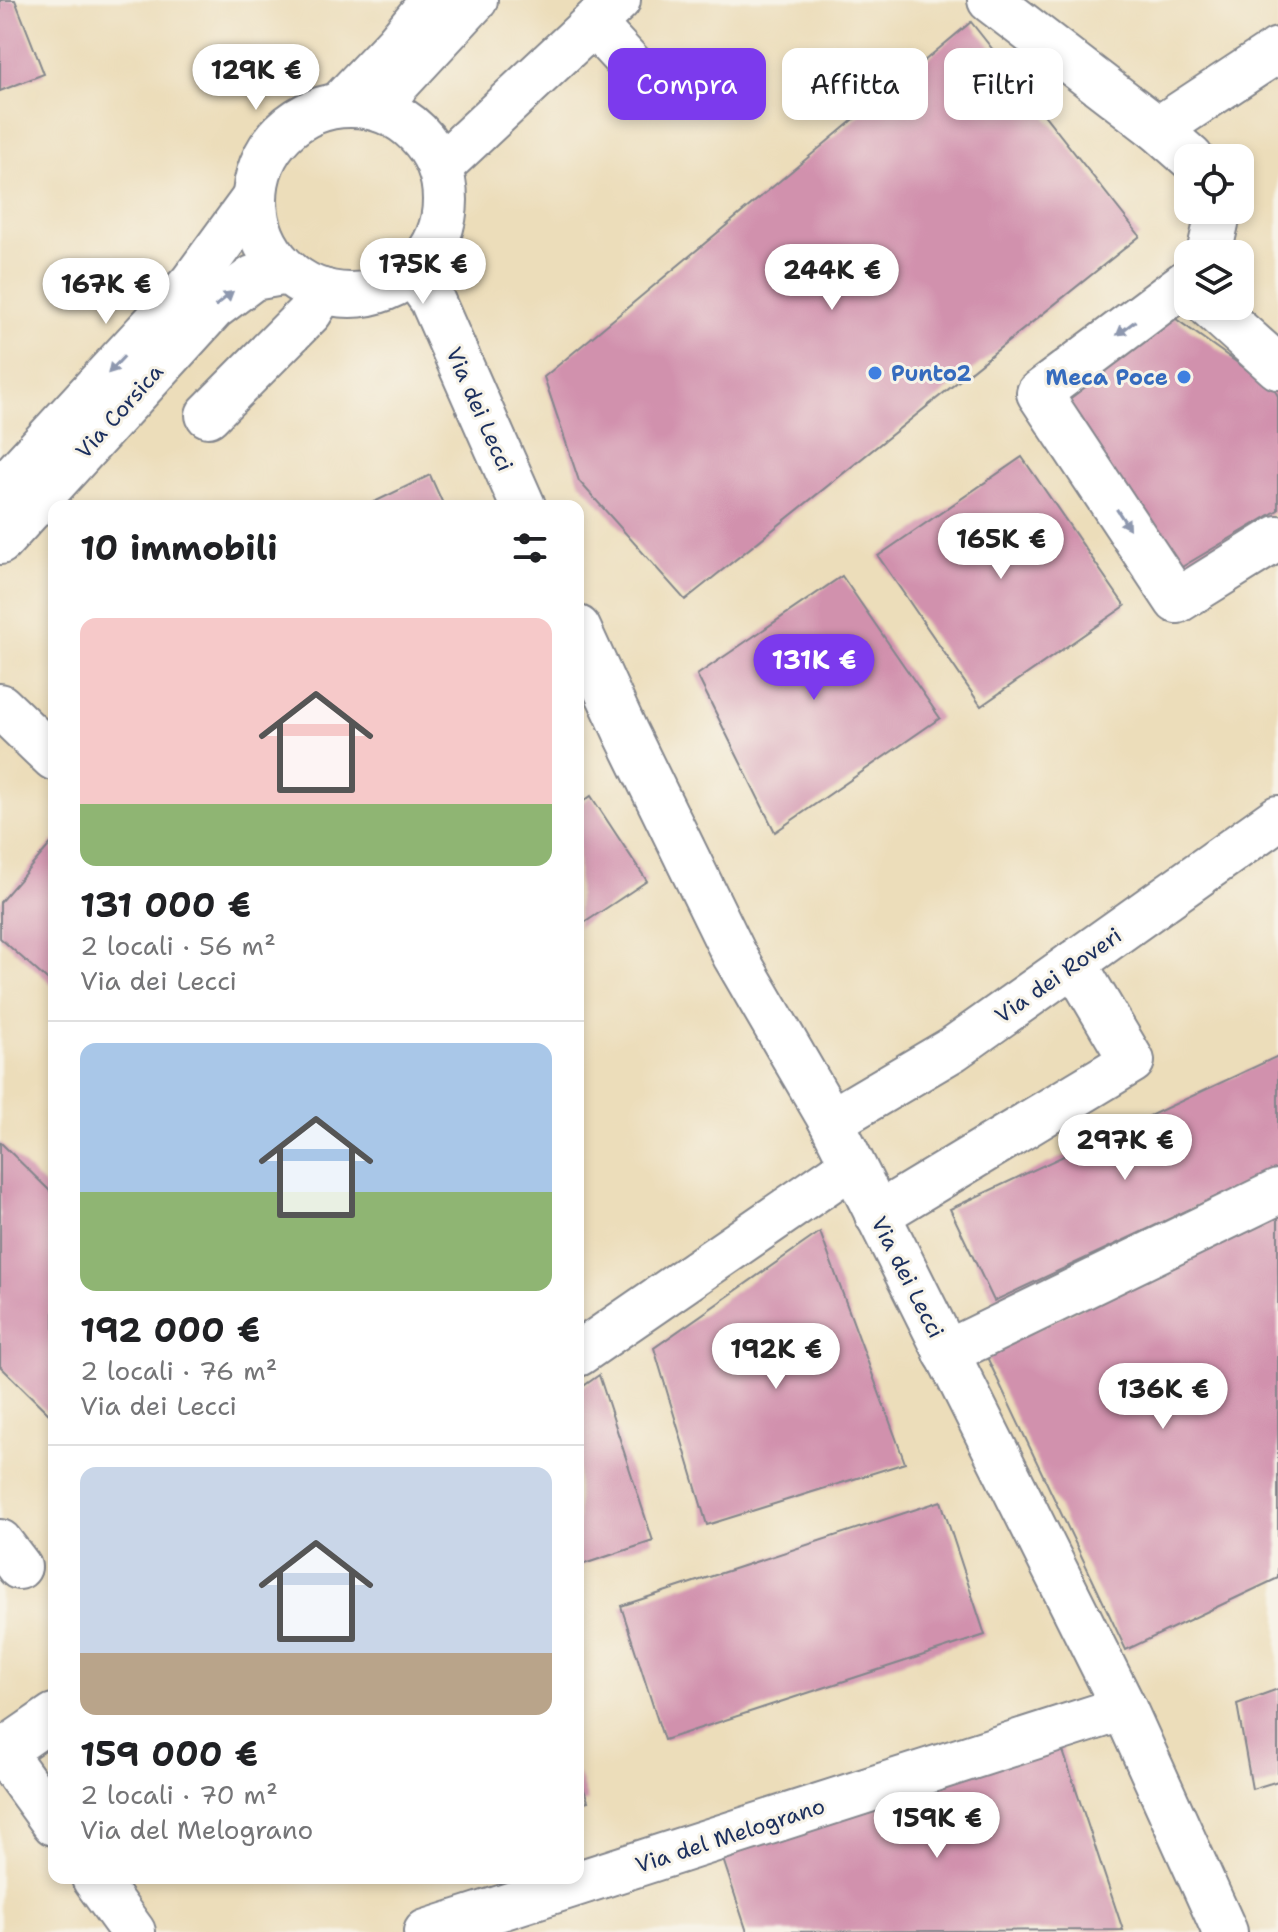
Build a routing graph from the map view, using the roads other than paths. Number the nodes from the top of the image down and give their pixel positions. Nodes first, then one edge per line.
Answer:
1 (433, 0) edge
2 (475, 0) edge
3 (990, 0) edge
4 (606, 12) edge
5 (623, 48) edge
6 (1278, 50) edge
7 (359, 107) junction
8 (1158, 129) junction
9 (1175, 144) edge
10 (440, 167) junction
11 (255, 197) junction
12 (412, 272) junction
13 (305, 281) junction
14 (1174, 292) edge
15 (1226, 320) edge
16 (1278, 367) edge
17 (208, 415) dead end
18 (0, 491) edge
19 (520, 500) edge
20 (1277, 541) edge
21 (0, 542) edge
22 (584, 641) edge
23 (0, 706) edge
24 (48, 752) edge
25 (1278, 818) edge
26 (1074, 963) junction
27 (831, 1121) junction
28 (852, 1165) junction
29 (1278, 1192) edge
30 (877, 1215) junction
31 (584, 1350) edge
32 (946, 1353) junction
33 (1124, 1708) junction
34 (48, 1721) edge
35 (4, 1760) edge
36 (48, 1815) edge
37 (584, 1881) edge
38 (98, 1884) edge
39 (576, 1884) edge
40 (133, 1932) edge
41 (426, 1932) edge
42 (1225, 1932) edge

1 - 7 main road
2 - 7 main road
3 - 8 main road
4 - 5 main road
4 - 10 main road
6 - 8 main road
7 - 10 main road, Via Corsica
7 - 11 main road, Via Corsica
8 - 9 main road
10 - 12 main road, Via Corsica
11 - 13 main road, Via Corsica
11 -> 18 main road, Via Corsica
12 - 13 main road, Via Corsica
12 - 19 main road, Via dei Lecci
13 - 17 main road
21 -> 13 main road, Via Corsica
14 -> 20 main road
15 - 16 main road
22 - 27 main road, Via dei Lecci
23 - 24 main road
25 - 26 main road, Via dei Roveri
26 - 27 main road, Via dei Roveri
26 - 30 main road
27 - 28 main road, Via dei Lecci
28 - 30 main road, Via dei Lecci
28 - 31 main road
29 - 32 main road
30 - 32 main road, Via dei Lecci
32 - 33 main road, Via dei Lecci
33 - 37 main road, Via del Melograno
33 - 42 main road, Via dei Lecci
34 - 35 main road
35 - 36 main road
38 - 40 main road
39 - 41 main road, Via del Melograno

